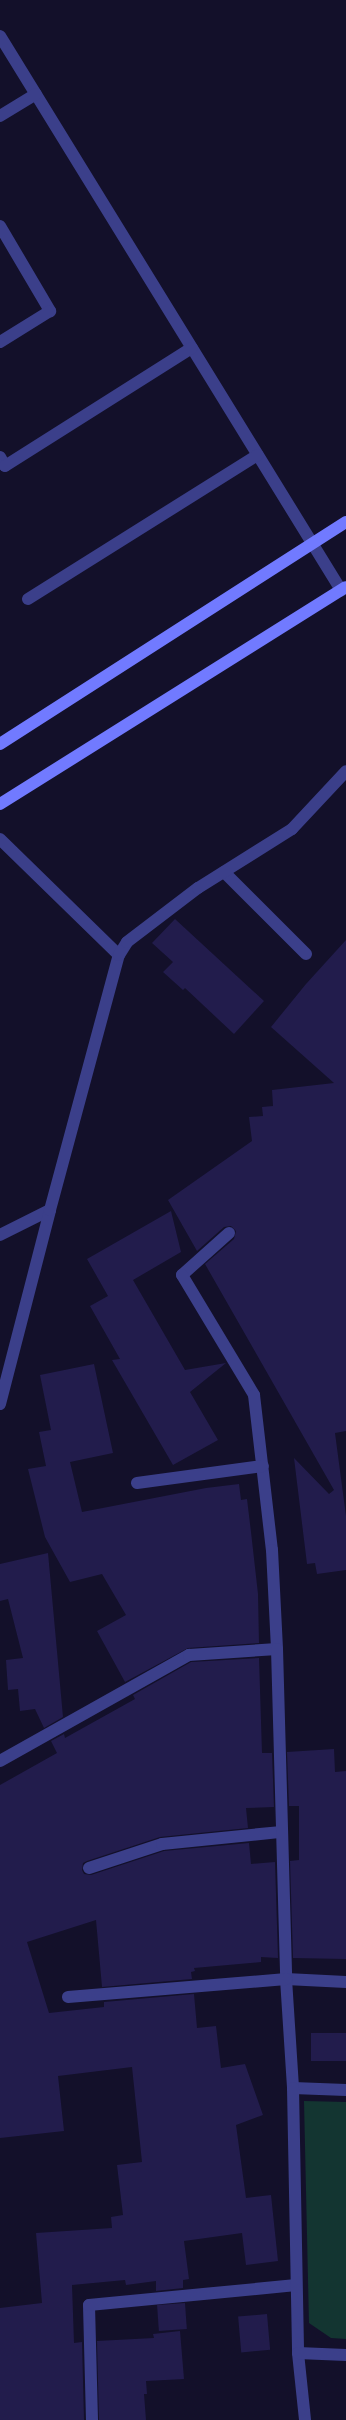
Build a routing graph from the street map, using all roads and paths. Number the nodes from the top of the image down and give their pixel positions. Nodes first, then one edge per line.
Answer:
1 (0, 36) edge
2 (36, 94) junction
3 (0, 116) edge
4 (0, 226) edge
5 (0, 342) edge
6 (192, 348) junction
7 (258, 455) junction
8 (0, 457) edge
9 (346, 522) edge
10 (312, 543) junction
11 (343, 588) edge
12 (28, 599) dead end
13 (0, 744) edge
14 (346, 771) edge
15 (0, 804) edge
16 (0, 839) edge
17 (224, 872) junction
18 (306, 954) dead end
19 (119, 955) junction
20 (50, 1210) junction
21 (230, 1234) dead end
22 (0, 1235) edge
23 (0, 1404) edge
24 (263, 1466) junction
25 (137, 1483) dead end
26 (277, 1649) junction
27 (0, 1761) edge
28 (281, 1832) junction
29 (89, 1868) dead end
30 (286, 1979) junction
31 (346, 1982) edge
32 (68, 1997) dead end
33 (294, 2088) junction
34 (346, 2090) edge
35 (296, 2285) junction
36 (298, 2353) junction
37 (346, 2355) edge
38 (92, 2420) edge
39 (305, 2420) edge

1 - 2 street
2 - 3 street
2 - 6 street
4 - 5 street
6 - 7 street
6 - 8 street
7 - 10 street
7 - 12 street
9 - 10 street
10 - 11 street
10 - 13 street
11 - 15 street
14 - 17 street
16 - 19 street
17 - 18 street
17 - 19 street
19 - 20 street
20 - 22 street
20 - 23 street
21 - 24 street
24 - 25 street
24 - 26 street
26 - 27 street
26 - 28 street
28 - 29 street
28 - 30 street
30 - 31 street
30 - 32 street
30 - 33 street
33 - 34 street
33 - 35 street
35 - 36 street
35 - 38 street
36 - 37 street
36 - 39 street

